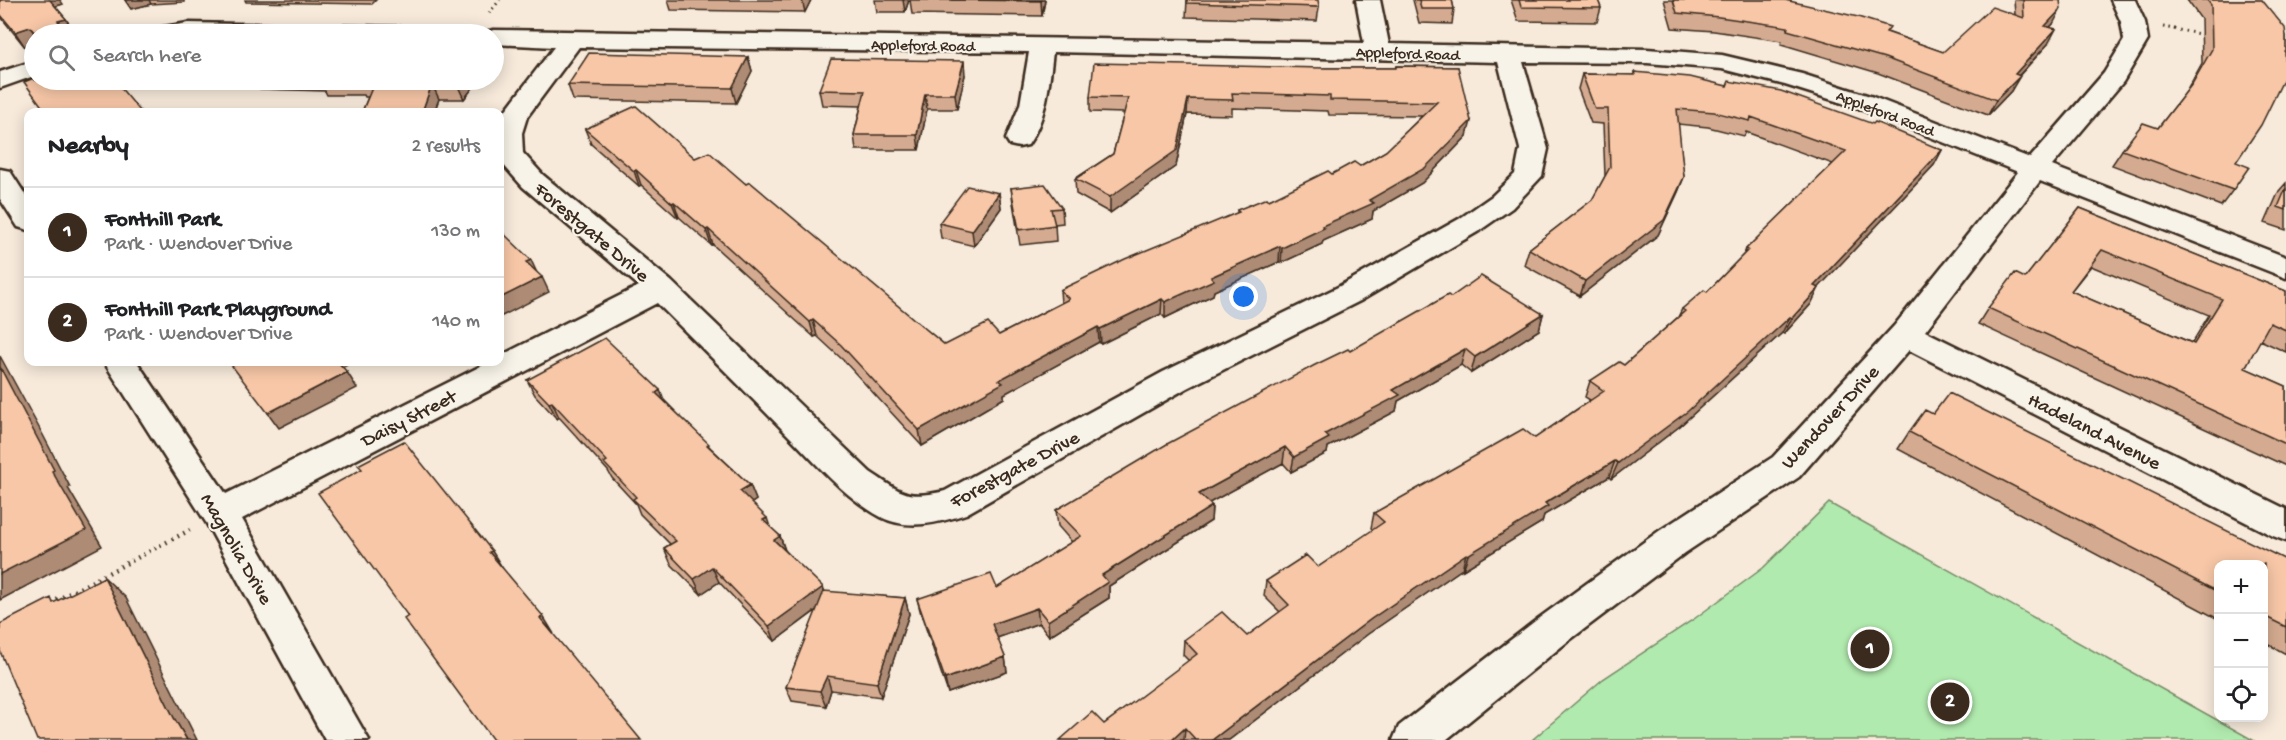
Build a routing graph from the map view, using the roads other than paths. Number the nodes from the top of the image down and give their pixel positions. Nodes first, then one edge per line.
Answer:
1 (1368, 0) edge
2 (2128, 11) edge
3 (504, 37) edge
4 (572, 40) junction
5 (1042, 45) junction
6 (1378, 51) junction
7 (1509, 55) junction
8 (24, 72) edge
9 (0, 80) edge
10 (1019, 139) dead end
11 (2035, 169) junction
12 (0, 177) edge
13 (24, 215) edge
14 (2286, 268) edge
15 (660, 288) junction
16 (1905, 334) junction
17 (123, 366) edge
18 (220, 514) junction
19 (2286, 526) edge
20 (348, 740) edge
21 (1414, 740) edge

1 - 6 street
2 - 11 street, Wendover Drive
3 - 4 street, Appleford Road
4 - 5 street, Appleford Road
4 - 15 street, Forestgate Drive
5 - 6 street, Appleford Road
5 - 10 street
6 - 7 street, Appleford Road
7 - 11 street, Appleford Road
7 - 15 street, Forestgate Drive
8 - 9 street
11 - 14 street, Appleford Road
11 - 16 street, Wendover Drive
12 - 13 street
15 - 18 street, Daisy Street
16 - 19 street, Hadeland Avenue
16 - 21 street, Wendover Drive
17 - 18 street, Magnolia Drive
18 - 20 street, Magnolia Drive

